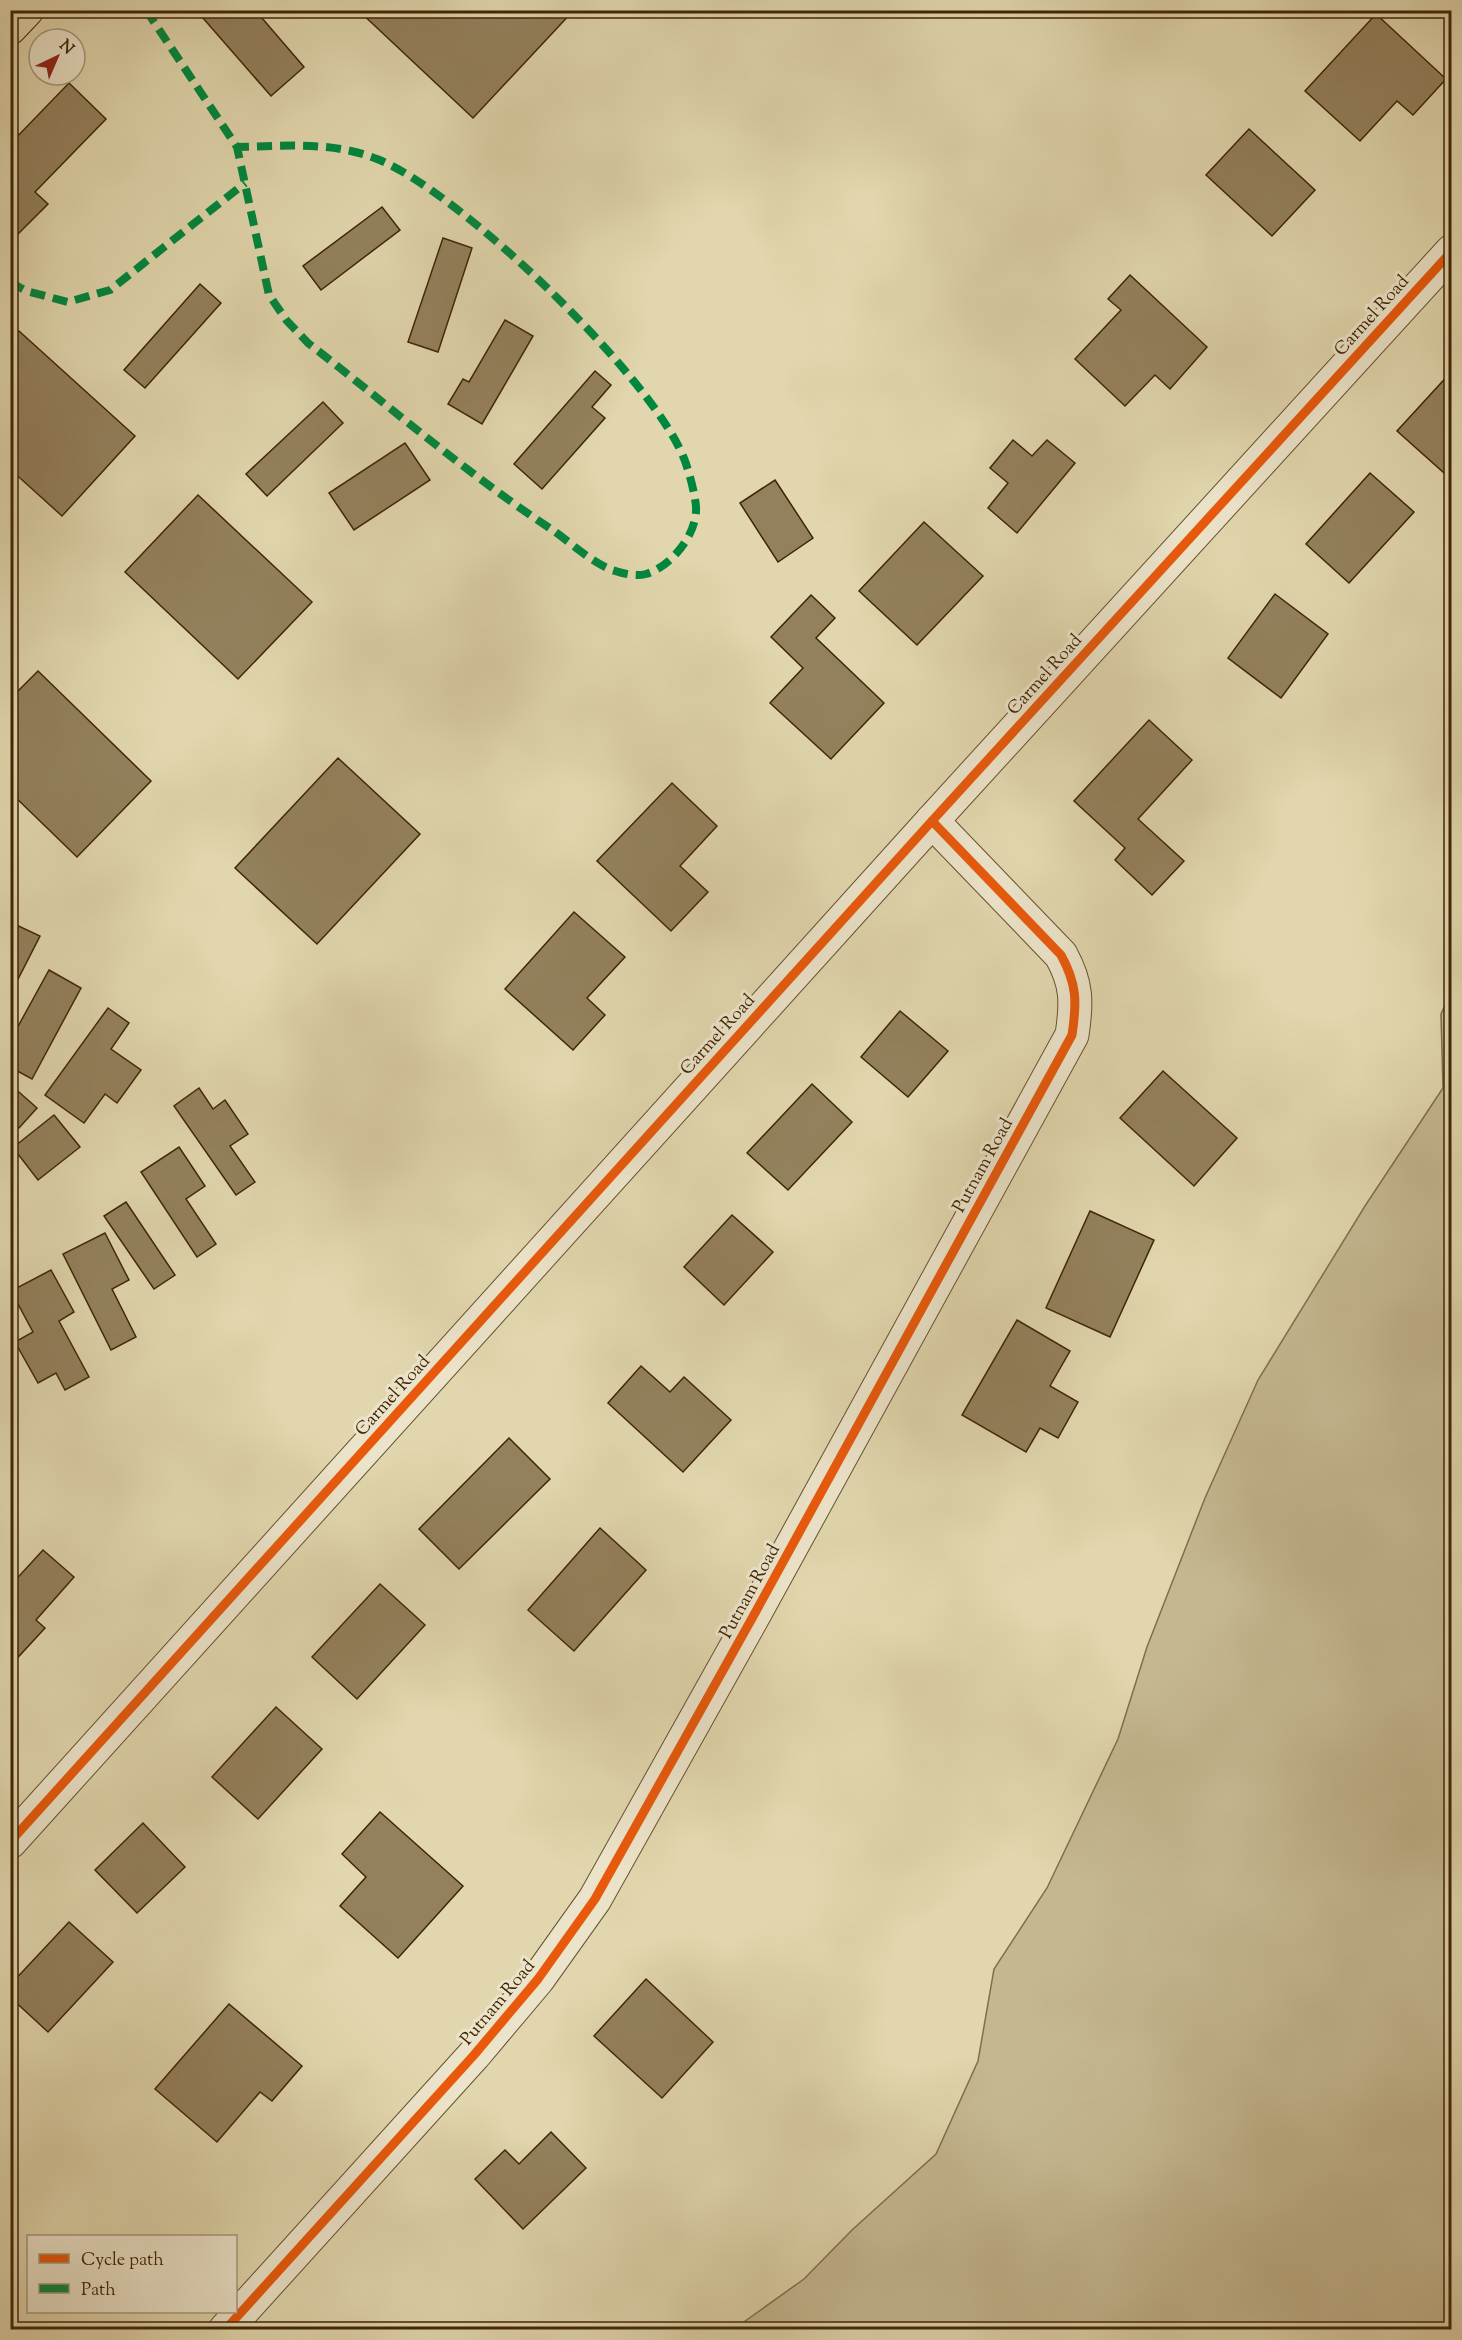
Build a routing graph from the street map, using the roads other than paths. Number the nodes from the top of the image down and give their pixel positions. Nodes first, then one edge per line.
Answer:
1 (27, 10) edge
2 (10, 28) edge
3 (1452, 251) edge
4 (932, 821) junction
5 (10, 1842) edge
6 (225, 2330) edge

1 - 2 main road
3 - 4 street, Carmel Road
4 - 5 street, Carmel Road
4 - 6 street, Putnam Road

